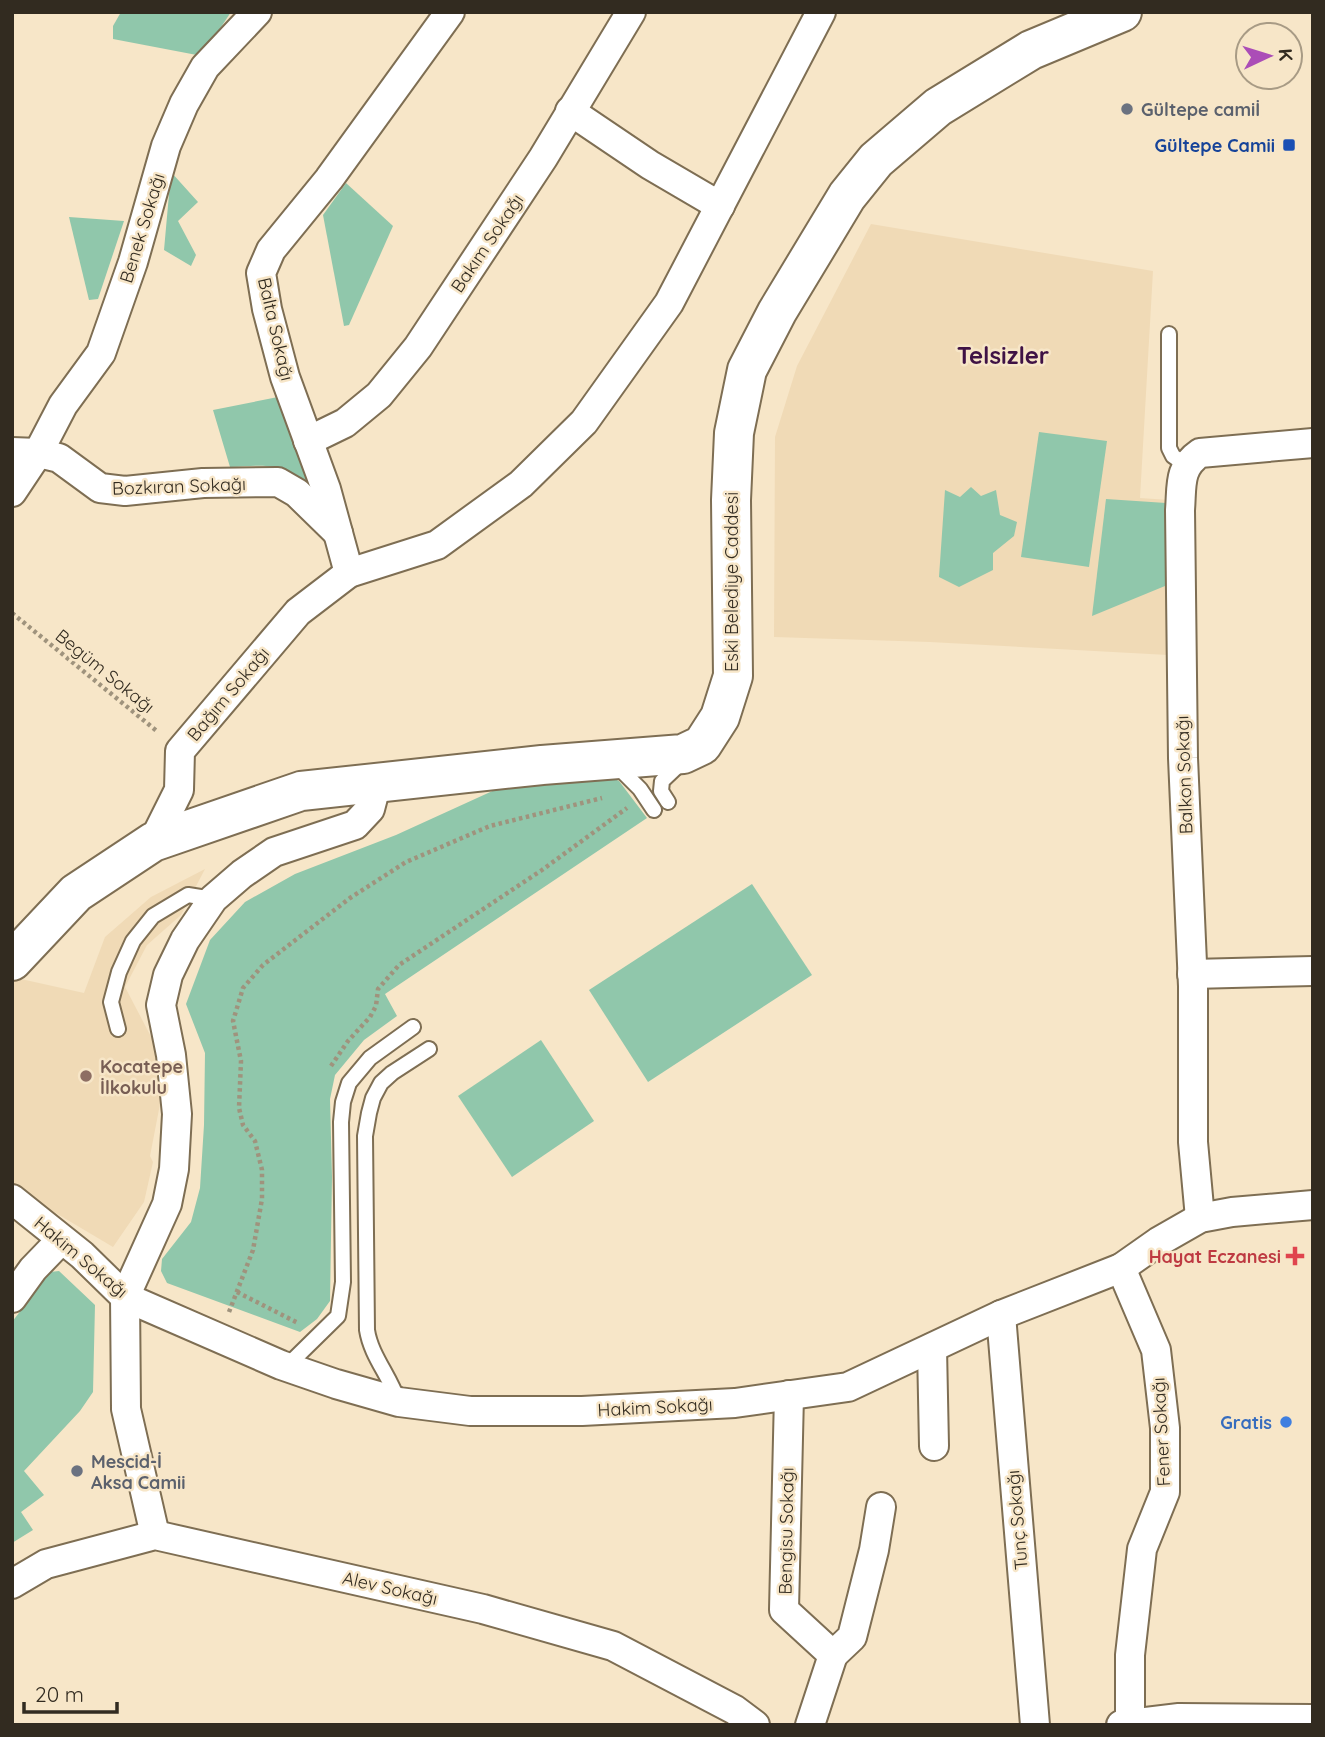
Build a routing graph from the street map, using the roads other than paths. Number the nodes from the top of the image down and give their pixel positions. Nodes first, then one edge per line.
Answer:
1 (257, 12) edge
2 (450, 12) edge
3 (631, 12) edge
4 (821, 12) edge
5 (1122, 12) edge
6 (570, 111) junction
7 (720, 206) junction
8 (1169, 334) dead end
9 (308, 440) junction
10 (1313, 443) edge
11 (25, 452) edge
12 (1186, 465) junction
13 (12, 492) edge
14 (338, 533) junction
15 (349, 573) junction
16 (702, 745) junction
17 (622, 771) junction
18 (377, 782) junction
19 (668, 802) dead end
20 (654, 810) dead end
21 (153, 842) junction
22 (213, 899) junction
23 (12, 961) edge
24 (1313, 971) edge
25 (1192, 974) junction
26 (413, 1027) dead end
27 (118, 1029) dead end
28 (429, 1049) dead end
29 (12, 1199) edge
30 (1313, 1205) edge
31 (1200, 1218) junction
32 (61, 1240) junction
33 (1121, 1268) junction
34 (125, 1297) junction
35 (12, 1298) edge
36 (1001, 1315) junction
37 (932, 1348) junction
38 (286, 1367) junction
39 (789, 1395) junction
40 (399, 1402) junction
41 (934, 1446) dead end
42 (881, 1507) dead end
43 (155, 1535) junction
44 (12, 1584) edge
45 (833, 1655) junction
46 (1313, 1719) edge
47 (1125, 1724) edge
48 (755, 1725) edge
49 (810, 1725) edge
50 (1035, 1725) edge

1 - 11 street, Benek Sokağı
2 - 9 street, Balta Sokağı
3 - 6 street, Bakım Sokağı
4 - 7 street, Bağım Sokağı
5 - 16 street, Eski Belediye Caddesi
6 - 7 street
6 - 9 street, Bakım Sokağı
7 - 15 street, Bağım Sokağı
8 - 12 lane
9 - 14 street, Balta Sokağı
10 - 12 street
11 - 13 street, Benek Sokağı
11 - 14 street, Bozkıran Sokağı
12 - 25 street, Balkon Sokağı
14 - 15 street, Balta Sokağı
15 - 21 street, Bağım Sokağı
16 - 17 street
16 - 19 lane
17 - 18 street
17 - 20 lane
18 - 21 street
18 - 22 street
21 - 23 street
22 - 27 lane
22 - 34 street
24 - 25 street
25 - 31 street, Balkon Sokağı
26 - 38 lane
28 - 40 lane
29 - 32 street, Hakim Sokağı
30 - 31 street, Hakim Sokağı
31 - 33 street, Hakim Sokağı
32 - 34 street, Hakim Sokağı
32 - 35 street
33 - 36 street, Hakim Sokağı
33 - 47 street, Fener Sokağı
34 - 38 street, Hakim Sokağı
34 - 43 street
36 - 37 street, Hakim Sokağı
36 - 50 street, Tunç Sokağı
37 - 39 street, Hakim Sokağı
37 - 41 street
38 - 40 street, Hakim Sokağı
39 - 40 street, Hakim Sokağı
39 - 45 street, Bengisu Sokağı
42 - 45 street
43 - 44 street, Alev Sokağı
43 - 48 street, Alev Sokağı
45 - 49 street
46 - 47 street

